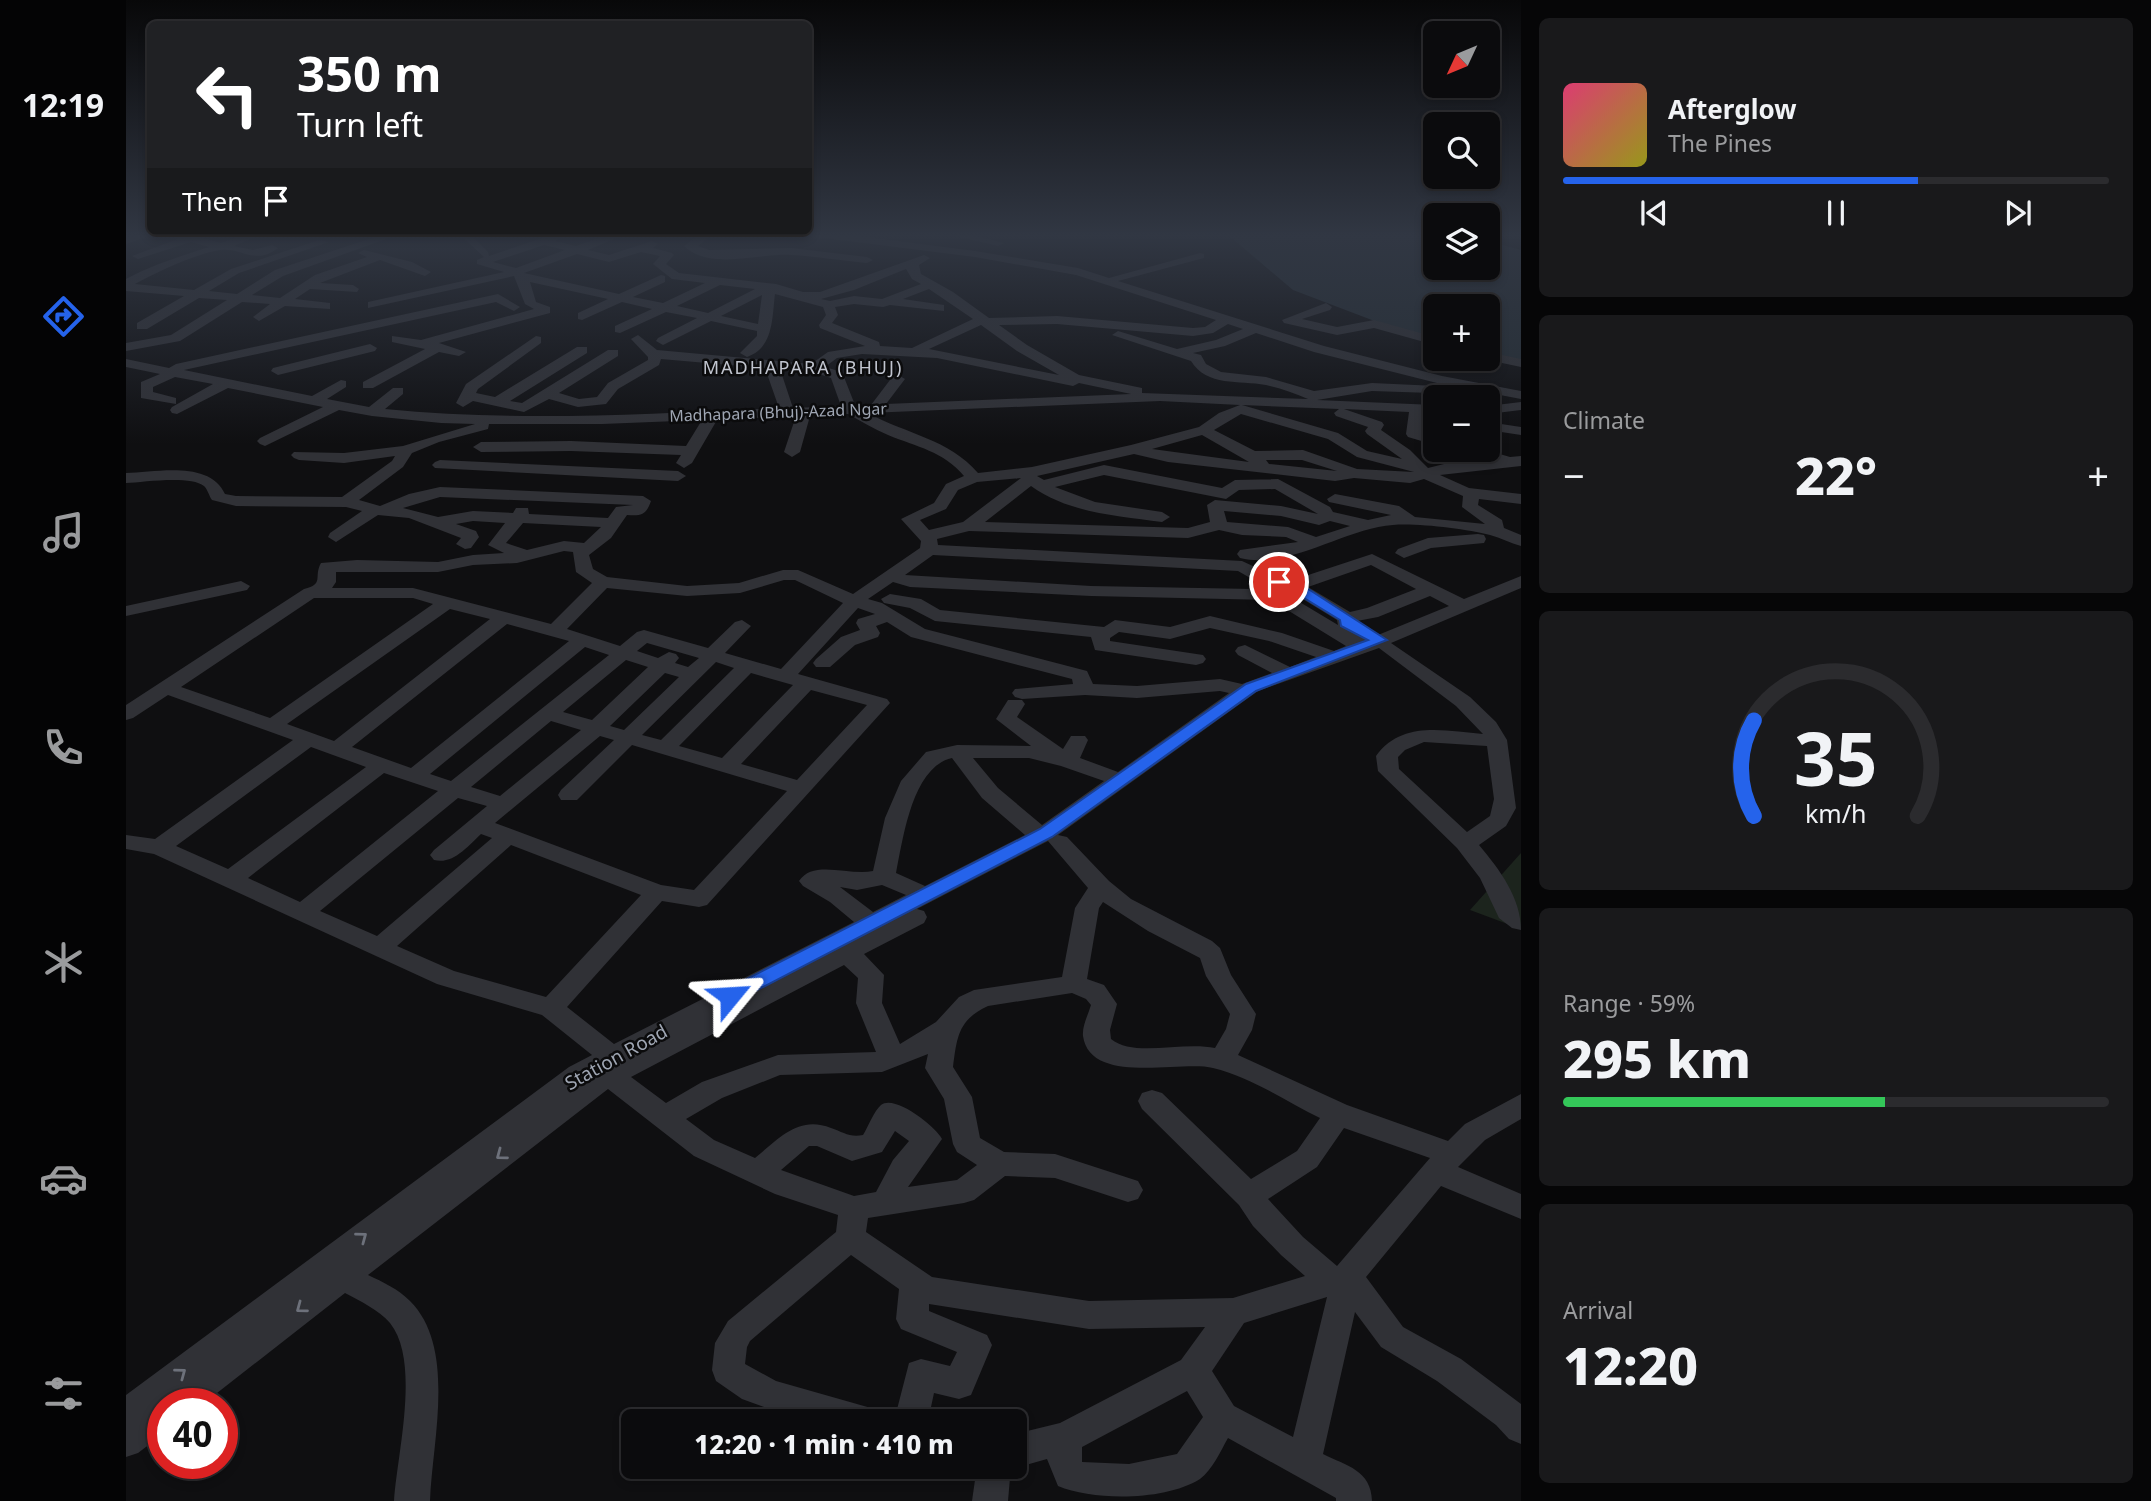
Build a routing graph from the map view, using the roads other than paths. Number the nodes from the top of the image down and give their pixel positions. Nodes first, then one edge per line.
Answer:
1 (179, 304) edge
2 (230, 304) edge
3 (278, 304) edge
4 (304, 304) edge
5 (376, 304) edge
6 (471, 304) edge
7 (509, 304) edge
8 (531, 304) edge
9 (545, 304) edge
10 (608, 304) edge
11 (644, 304) edge
12 (671, 304) edge
13 (735, 304) edge
14 (765, 304) edge
15 (828, 304) edge
16 (909, 304) edge
17 (961, 304) edge
18 (1180, 304) edge
19 (1191, 304) edge
20 (372, 305) dead end
21 (326, 306) dead end
22 (514, 307) dead end
23 (538, 307) junction
24 (1326, 307) dead end
25 (663, 308) junction
26 (449, 309) junction
27 (940, 309) dead end
28 (582, 316) dead end
29 (258, 317) dead end
30 (708, 317) junction
31 (463, 318) dead end
32 (400, 319) junction
33 (1227, 319) junction
34 (986, 320) junction
35 (1289, 320) junction
36 (1062, 321) junction
37 (142, 326) dead end
38 (756, 327) dead end
39 (1260, 328) junction
40 (620, 329) dead end
41 (345, 331) junction
42 (415, 331) dead end
43 (1423, 338) edge
44 (397, 339) dead end
45 (638, 339) dead end
46 (536, 340) dead end
47 (663, 341) dead end
48 (421, 344) junction
49 (126, 347) edge
50 (438, 347) junction
51 (885, 348) junction
52 (582, 350) dead end
53 (915, 351) junction
54 (459, 352) dead end
55 (614, 353) dead end
56 (747, 353) dead end
57 (1177, 353) junction
58 (652, 354) junction
59 (126, 361) edge
60 (1514, 362) edge
61 (366, 363) dead end
62 (771, 364) junction
63 (814, 368) junction
64 (397, 370) junction
65 (173, 373) junction
66 (247, 376) dead end
67 (898, 379) dead end
68 (1074, 380) junction
69 (229, 384) junction
70 (341, 384) dead end
71 (306, 385) dead end
72 (368, 385) dead end
73 (1476, 385) edge
74 (1488, 385) edge
75 (273, 386) junction
76 (1423, 389) edge
77 (1500, 389) edge
78 (398, 391) dead end
79 (1521, 393) edge
80 (548, 394) junction
81 (470, 396) junction
82 (1172, 398) junction
83 (1220, 400) junction
84 (1314, 400) junction
85 (313, 401) junction
86 (499, 401) junction
87 (601, 401) junction
88 (1065, 401) junction
89 (338, 405) junction
90 (1521, 406) edge
91 (876, 408) junction
92 (205, 409) dead end
93 (849, 409) junction
94 (1241, 409) junction
95 (1418, 409) junction
96 (1423, 409) edge
97 (1500, 409) edge
98 (805, 410) junction
99 (372, 412) junction
100 (787, 412) junction
101 (713, 414) junction
102 (410, 416) junction
103 (440, 419) junction
104 (509, 419) junction
105 (625, 419) junction
106 (1500, 428) edge
107 (1204, 430) junction
108 (1521, 431) edge
109 (1423, 437) edge
110 (265, 441) dead end
111 (571, 446) junction
112 (481, 447) dead end
113 (1134, 449) junction
114 (405, 450) junction
115 (792, 452) dead end
116 (299, 455) dead end
117 (1516, 461) edge
118 (1259, 462) junction
119 (684, 463) junction
120 (440, 465) dead end
121 (556, 470) junction
122 (1421, 470) junction
123 (126, 478) edge
124 (974, 478) junction
125 (1032, 479) junction
126 (1267, 486) junction
127 (1072, 489) junction
128 (1472, 493) junction
129 (535, 497) junction
130 (1335, 499) dead end
131 (1521, 499) edge
132 (346, 502) junction
133 (378, 511) junction
134 (1327, 515) junction
135 (521, 517) junction
136 (437, 522) junction
137 (1410, 522) junction
138 (611, 523) junction
139 (1163, 525) junction
140 (1219, 525) junction
141 (1368, 525) junction
142 (966, 527) junction
143 (1009, 527) junction
144 (1080, 529) junction
145 (1121, 531) junction
146 (1499, 532) junction
147 (1521, 534) edge
148 (336, 537) dead end
149 (1521, 541) edge
150 (928, 543) junction
151 (1316, 543) junction
152 (465, 544) dead end
153 (588, 548) junction
154 (965, 553) junction
155 (1404, 553) dead end
156 (1246, 554) dead end
157 (1012, 555) junction
158 (526, 556) junction
159 (1088, 558) junction
160 (1128, 560) junction
161 (1172, 563) junction
162 (891, 576) junction
163 (1264, 578) junction
164 (1431, 581) junction
165 (1521, 581) edge
166 (603, 582) junction
167 (1010, 585) junction
168 (241, 586) dead end
169 (1294, 586) junction
170 (1132, 590) junction
171 (1091, 591) junction
172 (1521, 592) edge
173 (317, 593) junction
174 (1275, 595) junction
175 (855, 601) junction
176 (448, 602) junction
177 (1472, 602) junction
178 (890, 607) junction
179 (126, 611) edge
180 (1301, 611) junction
181 (935, 615) junction
182 (505, 617) junction
183 (1347, 618) junction
184 (742, 626) dead end
185 (555, 631) junction
186 (1099, 632) junction
187 (1275, 637) junction
188 (582, 640) junction
189 (971, 645) junction
190 (1376, 645) junction
191 (681, 647) junction
192 (1245, 650) dead end
193 (623, 653) junction
194 (712, 656) junction
195 (1335, 657) junction
196 (1196, 659) dead end
197 (823, 663) dead end
198 (662, 666) junction
199 (747, 666) junction
200 (1289, 674) junction
201 (692, 675) junction
202 (795, 680) junction
203 (166, 688) junction
204 (1085, 689) junction
205 (1246, 691) junction
206 (126, 714) edge
207 (548, 714) junction
208 (274, 724) junction
209 (594, 730) junction
210 (310, 738) junction
211 (629, 738) junction
212 (1078, 740) dead end
213 (1497, 740) junction
214 (338, 748) junction
215 (665, 748) junction
216 (957, 751) junction
217 (1065, 760) junction
218 (383, 764) junction
219 (728, 765) junction
220 (415, 776) junction
221 (1121, 780) junction
222 (800, 788) junction
223 (454, 790) junction
224 (569, 795) dead end
225 (504, 804) junction
226 (478, 825) junction
227 (508, 836) junction
228 (1050, 839) junction
229 (126, 842) edge
230 (1465, 843) junction
231 (159, 848) junction
232 (442, 855) dead end
233 (883, 877) junction
234 (230, 880) junction
235 (1101, 887) junction
236 (657, 892) junction
237 (924, 896) junction
238 (303, 912) junction
239 (1521, 922) edge
240 (871, 923) junction
241 (380, 947) junction
242 (846, 953) junction
243 (1073, 984) junction
244 (551, 1008) junction
245 (945, 1029) junction
246 (892, 1058) junction
247 (1222, 1059) junction
248 (611, 1066) junction
249 (1152, 1101) dead end
250 (1521, 1105) edge
251 (1338, 1114) junction
252 (664, 1118) junction
253 (1444, 1163) junction
254 (999, 1164) junction
255 (758, 1173) junction
256 (1128, 1190) dead end
257 (1249, 1196) junction
258 (885, 1203) junction
259 (1521, 1207) edge
260 (852, 1223) junction
261 (342, 1276) junction
262 (1339, 1279) junction
263 (915, 1285) junction
264 (1233, 1312) junction
265 (1193, 1371) junction
266 (197, 1388) edge
267 (814, 1409) edge
268 (914, 1409) edge
269 (126, 1415) edge
270 (1222, 1417) junction
271 (147, 1425) edge
272 (1521, 1428) edge
273 (1065, 1438) junction
274 (126, 1441) edge
275 (1027, 1448) edge
276 (1304, 1462) junction
277 (993, 1479) edge
278 (412, 1501) edge
279 (990, 1501) edge
280 (1354, 1501) edge

1 - 37 street
2 - 49 street
3 - 29 street
4 - 21 street
5 - 20 street
6 - 26 street
7 - 22 street
8 - 23 street
9 - 23 street
10 - 28 street
11 - 25 street
12 - 25 street
13 - 30 street
14 - 56 street
15 - 51 street
16 - 27 street
17 - 34 street
18 - 33 street
19 - 39 street
23 - 48 street
24 - 35 street
25 - 30 street
25 - 40 street
26 - 31 street
26 - 32 street
30 - 38 street
30 - 47 street
32 - 41 street
32 - 42 street
33 - 36 street
33 - 39 street
34 - 36 street
34 - 53 street
34 - 68 street
35 - 39 street
35 - 43 street
36 - 57 street
39 - 57 street
39 - 73 street
41 - 59 street
41 - 75 street
44 - 48 street
45 - 58 street
46 - 81 street
48 - 50 street
50 - 54 street
50 - 64 street
51 - 53 street
51 - 63 street
52 - 86 street
53 - 68 street
55 - 80 street
57 - 84 street
58 - 62 street
58 - 87 street
59 - 65 street, Madhapara (Bhuj)-Azad Ngar
60 - 74 street
61 - 64 street
62 - 63 street
62 - 100 street
63 - 93 street
64 - 72 street
65 - 69 street, Madhapara (Bhuj)-Azad Ngar
65 - 69 street
66 - 69 street
67 - 91 street
68 - 82 street
68 - 88 street
69 - 75 street, Madhapara (Bhuj)-Azad Ngar
70 - 85 street
71 - 75 street
75 - 85 street, Madhapara (Bhuj)-Azad Ngar
75 - 92 street
76 - 84 street
77 - 79 street
78 - 99 street
80 - 86 street
80 - 87 street
81 - 86 street
81 - 103 street
82 - 83 street, Madhapara (Bhuj)-Azad Ngar
82 - 88 street, Madhapara (Bhuj)-Azad Ngar
83 - 84 street, Madhapara (Bhuj)-Azad Ngar
83 - 94 street
84 - 95 street, Madhapara (Bhuj)-Azad Ngar
84 - 122 street
85 - 89 street, Madhapara (Bhuj)-Azad Ngar
87 - 105 street
88 - 91 street, Madhapara (Bhuj)-Azad Ngar
89 - 99 street, Madhapara (Bhuj)-Azad Ngar
89 - 110 street
90 - 97 street
91 - 93 street, Madhapara (Bhuj)-Azad Ngar
93 - 98 street, Madhapara (Bhuj)-Azad Ngar
93 - 124 street
94 - 107 street
94 - 122 street
95 - 96 street, Madhapara (Bhuj)-Azad Ngar
95 - 109 street
98 - 100 street, Madhapara (Bhuj)-Azad Ngar
98 - 115 street
99 - 102 street, Madhapara (Bhuj)-Azad Ngar
100 - 101 street, Madhapara (Bhuj)-Azad Ngar
101 - 105 street, Madhapara (Bhuj)-Azad Ngar
101 - 119 street
102 - 103 street, Madhapara (Bhuj)-Azad Ngar
102 - 114 street
103 - 104 street, Madhapara (Bhuj)-Azad Ngar
104 - 105 street, Madhapara (Bhuj)-Azad Ngar
104 - 114 street
106 - 108 street
107 - 113 street
107 - 118 street
111 - 112 street
111 - 119 street
111 - 121 street
113 - 118 street
113 - 125 street
114 - 116 street
114 - 132 street
117 - 122 street
118 - 122 street
118 - 126 street
119 - 121 street
120 - 121 street
121 - 129 street
122 - 128 street
123 - 132 street
124 - 125 street
124 - 150 street
125 - 127 street
125 - 142 street
126 - 127 street
126 - 134 street
127 - 139 street
127 - 144 street
128 - 131 street
128 - 146 street
129 - 133 street
129 - 135 street
129 - 138 street
130 - 137 street
132 - 133 street
133 - 136 street
133 - 148 street
134 - 140 street
134 - 141 street
135 - 136 street
135 - 138 street
135 - 158 street
136 - 152 street
137 - 141 street
137 - 146 street
138 - 153 street
139 - 140 street
139 - 145 street
139 - 161 street
140 - 151 street
141 - 151 street
142 - 143 street
142 - 150 street
142 - 154 street
143 - 144 street
143 - 157 street
144 - 145 street
144 - 159 street
145 - 160 street
146 - 147 street
146 - 149 street
146 - 155 street
150 - 154 street
150 - 162 street
151 - 156 street
153 - 158 street
153 - 166 street
154 - 157 street
157 - 159 street
157 - 167 street
158 - 173 street
159 - 160 street
159 - 171 street
160 - 161 street
160 - 170 street
161 - 163 street
162 - 167 street
162 - 175 street
163 - 169 street
163 - 174 street
164 - 169 street
164 - 177 street
164 - 183 street
165 - 177 street, Station Road
166 - 175 street
166 - 185 street
167 - 171 street
168 - 179 street
169 - 183 street
170 - 171 street
170 - 174 street
172 - 190 street, Station Road
173 - 176 street
173 - 203 street
174 - 180 street
175 - 178 street
175 - 202 street
176 - 182 street
176 - 208 street
177 - 190 street, Station Road
178 - 181 street
178 - 189 street
178 - 197 street
180 - 187 street
180 - 190 street
181 - 186 street
181 - 189 street
182 - 185 street
182 - 214 street
183 - 190 street
184 - 194 street
185 - 188 street
186 - 187 street
186 - 196 street
187 - 195 street
188 - 193 street
188 - 220 street
189 - 204 street
190 - 195 street, Station Road
190 - 213 street
190 - 228 street, Station Road
191 - 193 street
191 - 194 street
191 - 198 street
192 - 200 street
193 - 198 street
193 - 207 street
194 - 199 street
194 - 201 street
195 - 200 street, Station Road
198 - 201 street
198 - 209 street
199 - 202 street
199 - 215 street
200 - 205 street, Station Road
201 - 211 street
202 - 219 street
202 - 222 street
203 - 206 street
203 - 208 street
204 - 205 street
204 - 217 street
205 - 221 street, Station Road
207 - 209 street
207 - 223 street
208 - 210 street
209 - 211 street
209 - 225 street
210 - 214 street
210 - 231 street
211 - 215 street
211 - 224 street
212 - 217 street
213 - 230 street
213 - 230 street
214 - 218 street
215 - 219 street
216 - 217 street
216 - 228 street
216 - 233 street
217 - 221 street
218 - 220 street
218 - 234 street
219 - 222 street
220 - 223 street
221 - 228 street, Station Road
222 - 236 street
223 - 225 street
223 - 238 street
225 - 226 street
226 - 227 street
226 - 232 street
227 - 236 street
227 - 241 street
228 - 235 street
228 - 237 street, Station Road
228 - 242 street, Station Road
229 - 231 street
230 - 239 street
231 - 234 street
233 - 237 street
233 - 240 street
234 - 238 street
235 - 243 street
235 - 247 street
236 - 244 street
237 - 240 street, Station Road
238 - 241 street
240 - 248 street, Station Road
241 - 244 street
242 - 246 street
242 - 248 street, Station Road
243 - 245 street
243 - 247 street
244 - 248 street
245 - 246 street
245 - 254 street
246 - 252 street
247 - 251 street
248 - 252 street
248 -> 261 street, Station Road
269 -> 248 street, Station Road
249 - 257 street
250 - 253 street
251 - 253 street
251 - 257 street
252 - 255 street
253 - 259 street
253 - 262 street
254 - 256 street
254 - 258 street
255 - 258 street
255 - 260 street
257 - 262 street
258 - 260 street
260 - 263 street
260 - 267 street
261 -> 266 street, Station Road
261 - 278 street
262 - 264 street
262 - 272 street
262 - 276 street
263 - 264 street
263 - 268 street
264 - 265 street
265 - 270 street
265 - 273 street
270 - 273 street
270 - 276 street
271 - 274 street
273 - 275 street
276 - 280 street
277 - 279 street

